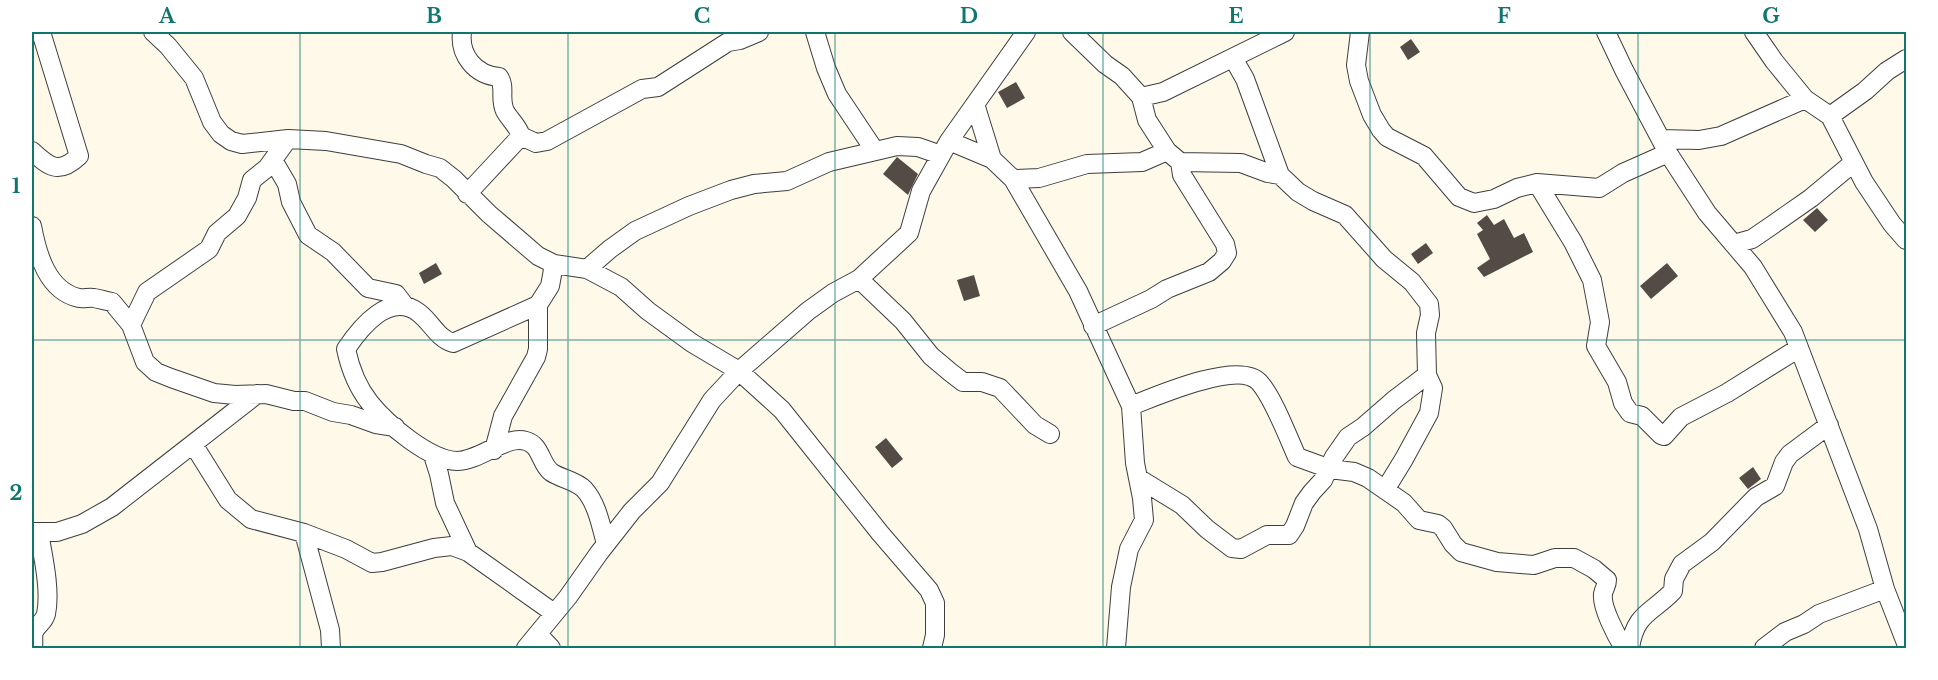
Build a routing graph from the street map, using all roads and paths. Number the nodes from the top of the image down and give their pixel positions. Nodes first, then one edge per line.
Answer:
1 (41, 32) edge
2 (153, 32) edge
3 (462, 32) edge
4 (759, 32) edge
5 (815, 32) edge
6 (1026, 32) edge
7 (1072, 32) edge
8 (1285, 32) edge
9 (1360, 32) edge
10 (1606, 32) edge
11 (1754, 32) edge
12 (1233, 58) junction
13 (1906, 59) edge
14 (1141, 97) junction
15 (1805, 99) junction
16 (975, 104) junction
17 (1830, 116) junction
18 (522, 136) junction
19 (288, 139) junction
20 (1665, 146) junction
21 (945, 148) junction
22 (32, 151) edge
23 (874, 151) junction
24 (1174, 156) junction
25 (992, 159) junction
26 (273, 160) junction
27 (1853, 163) junction
28 (1281, 176) junction
29 (1013, 179) junction
30 (1537, 183) junction
31 (467, 194) junction
32 (32, 226) edge
33 (1906, 240) edge
34 (1734, 244) junction
35 (554, 264) junction
36 (586, 269) junction
37 (859, 279) junction
38 (538, 305) junction
39 (405, 306) junction
40 (130, 325) junction
41 (1093, 326) junction
42 (1799, 348) junction
43 (739, 371) junction
44 (1427, 375) junction
45 (257, 394) junction
46 (1131, 406) junction
47 (1829, 425) junction
48 (395, 427) junction
49 (1050, 434) dead end
50 (193, 444) junction
51 (494, 450) junction
52 (433, 455) junction
53 (1330, 469) junction
54 (1138, 478) junction
55 (1385, 490) junction
56 (35, 533) edge
57 (304, 533) junction
58 (606, 544) junction
59 (468, 552) junction
60 (1886, 589) junction
61 (554, 613) junction
62 (538, 634) junction
63 (1906, 644) edge
64 (33, 648) edge
65 (331, 648) edge
66 (526, 648) edge
67 (551, 648) edge
68 (932, 648) edge
69 (1116, 648) edge
70 (1624, 648) edge
71 (1630, 648) edge
72 (1764, 648) edge

1 - 22 street
2 - 19 street
3 - 18 street
4 - 18 street
5 - 23 street
6 - 16 street
7 - 14 street
8 - 12 street
9 - 30 street
10 - 20 street
11 - 15 street
12 - 14 street
12 - 28 street
13 - 17 street
14 - 24 street
15 - 17 street
15 - 20 street
16 - 21 street
16 - 25 street
17 - 27 street
18 - 31 street
19 - 26 street
19 - 31 street
20 - 30 street
20 - 34 street
21 - 23 street
21 - 25 street
21 - 37 street
23 - 36 street
24 - 28 street
24 - 29 street
24 - 41 street
25 - 29 street
26 - 39 street
26 - 40 street
27 - 33 street
27 - 34 street
28 - 44 street
29 - 41 street
30 - 42 street
31 - 35 street
32 - 40 street
34 - 42 street
35 - 36 street
35 - 38 street
36 - 43 street
37 - 43 street
37 - 49 street
38 - 39 street
38 - 51 street
39 - 48 street
40 - 45 street
41 - 46 street
42 - 47 street
43 - 58 street
43 - 68 street
44 - 53 street
44 - 55 street
45 - 48 street
45 - 50 street
46 - 53 street
46 - 54 street
47 - 60 street
47 - 71 street
48 - 52 street
50 - 56 street
50 - 57 street
51 - 52 street
51 - 58 street
52 - 59 street
53 - 54 street
53 - 55 street
54 - 69 street
55 - 70 street
56 - 64 street
57 - 59 street
57 - 65 street
58 - 61 street
59 - 61 street
60 - 63 street
60 - 72 street
61 - 62 street
62 - 66 street
62 - 67 street

